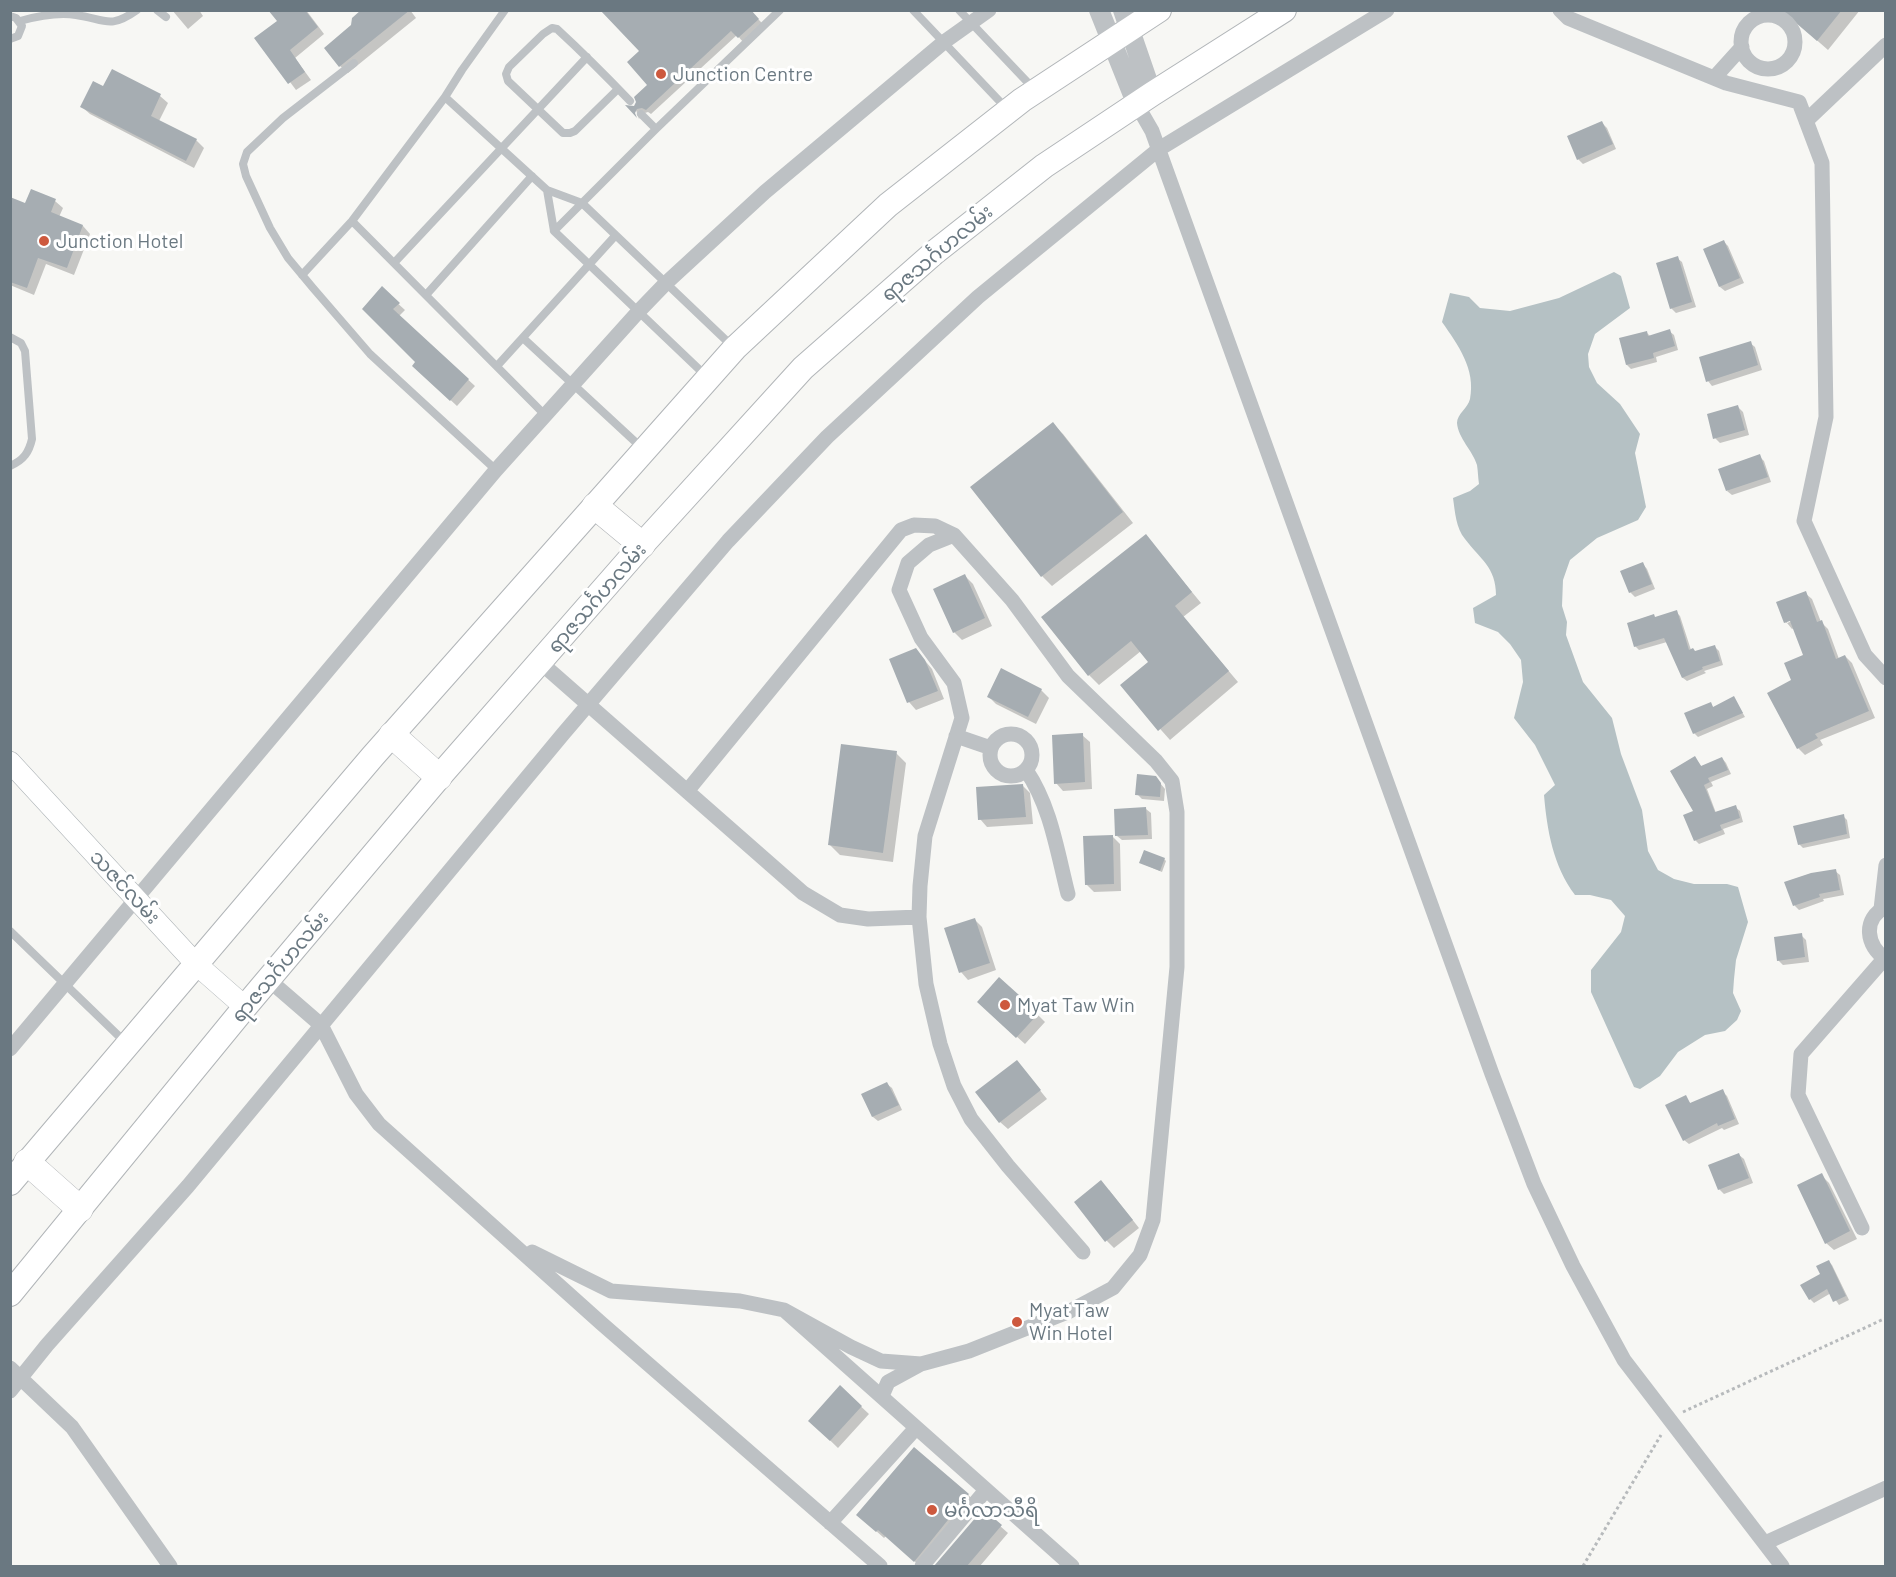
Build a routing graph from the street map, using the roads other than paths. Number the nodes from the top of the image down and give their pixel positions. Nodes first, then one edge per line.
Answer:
1 (137, 10) edge
2 (157, 10) edge
3 (505, 10) edge
4 (780, 10) edge
5 (913, 10) edge
6 (959, 10) edge
7 (989, 10) edge
8 (1099, 10) edge
9 (1159, 10) edge
10 (1284, 10) edge
11 (1387, 10) edge
12 (1560, 10) edge
13 (10, 16) edge
14 (166, 17) dead end
15 (20, 21) junction
16 (970, 22) junction
17 (1121, 27) edge
18 (10, 39) edge
19 (944, 42) junction
20 (1886, 45) edge
21 (1742, 47) junction
22 (587, 57) junction
23 (354, 63) dead end
24 (1768, 69) junction
25 (1714, 78) junction
26 (618, 89) junction
27 (1036, 91) junction
28 (1774, 95) junction
29 (446, 97) junction
30 (1145, 99) junction
31 (630, 101) dead end
32 (537, 109) junction
33 (1008, 111) junction
34 (641, 114) dead end
35 (1806, 121) junction
36 (656, 129) junction
37 (503, 148) junction
38 (1159, 149) junction
39 (532, 176) junction
40 (547, 190) junction
41 (582, 203) junction
42 (352, 221) junction
43 (554, 231) junction
44 (615, 236) junction
45 (394, 263) junction
46 (590, 265) junction
47 (302, 275) junction
48 (665, 284) junction
49 (426, 295) junction
50 (638, 312) junction
51 (10, 337) edge
52 (523, 338) junction
53 (735, 348) junction
54 (496, 366) junction
55 (708, 378) junction
56 (573, 383) junction
57 (544, 414) junction
58 (645, 451) junction
59 (10, 466) edge
60 (496, 470) junction
61 (595, 506) junction
62 (954, 535) junction
63 (642, 545) junction
64 (541, 663) junction
65 (1886, 678) edge
66 (589, 705) junction
67 (392, 735) junction
68 (957, 736) junction
69 (991, 748) junction
70 (10, 762) edge
71 (1026, 770) junction
72 (439, 777) junction
73 (688, 790) junction
74 (1885, 864) edge
75 (1068, 894) dead end
76 (137, 900) junction
77 (1883, 908) edge
78 (919, 917) junction
79 (10, 931) edge
80 (1885, 959) edge
81 (196, 964) junction
82 (269, 980) junction
83 (65, 985) junction
84 (245, 1007) junction
85 (321, 1025) junction
86 (127, 1044) junction
87 (10, 1049) edge
88 (27, 1162) junction
89 (10, 1183) edge
90 (80, 1209) junction
91 (1862, 1228) dead end
92 (510, 1240) junction
93 (1083, 1252) dead end
94 (10, 1294) edge
95 (784, 1311) junction
96 (921, 1364) junction
97 (16, 1373) edge
98 (10, 1391) edge
99 (882, 1396) junction
100 (916, 1428) junction
101 (1886, 1488) edge
102 (986, 1490) junction
103 (830, 1523) junction
104 (1765, 1543) junction
105 (170, 1566) edge
106 (880, 1566) edge
107 (922, 1566) edge
108 (1072, 1566) edge
109 (1782, 1566) edge

1 - 15 lane
2 - 14 lane
3 - 29 lane
4 - 36 lane
5 - 19 lane
6 - 16 lane
7 - 16 street
8 - 17 street
9 - 17 main road
10 - 30 main road, ရာဇသင်္ဂဟလမ်း
11 - 38 street
12 - 25 street
13 - 15 lane
15 - 18 lane
16 - 19 street
16 - 27 lane
17 - 27 main road
17 - 30 street
19 - 33 lane
19 - 48 street
20 - 35 street
21 - 24 street
21 - 24 street
21 - 25 street
22 - 26 lane
22 - 32 lane
22 - 32 lane
23 - 47 lane
24 - 28 street
25 - 28 street
26 - 31 lane
26 - 32 lane
27 - 33 main road
28 - 35 street
29 - 37 lane
29 - 42 lane
30 - 38 street
30 - 63 main road, ရာဇသင်္ဂဟလမ်း
32 - 37 lane
33 - 53 main road
34 - 36 lane
35 - 65 street
36 - 41 lane
37 - 39 lane
37 - 45 lane
38 - 66 street
38 - 104 street
39 - 40 lane
39 - 49 lane
40 - 41 lane
40 - 43 lane
41 - 43 lane
41 - 44 lane
42 - 45 lane
42 - 47 lane
43 - 46 lane
44 - 46 lane
44 - 48 lane
45 - 49 lane
46 - 50 lane
46 - 52 lane
47 - 60 lane
48 - 50 street
48 - 53 lane
49 - 54 lane
50 - 55 lane
50 - 56 street
51 - 59 lane
52 - 54 lane
52 - 56 lane
53 - 55 main road
54 - 57 lane
55 - 58 main road
56 - 57 street
56 - 58 lane
57 - 60 street
58 - 61 main road
60 - 76 street
61 - 63 highway
61 - 67 main road
62 - 68 street
62 - 73 street
62 - 96 street
63 - 64 main road, ရာဇသင်္ဂဟလမ်း
64 - 66 street
64 - 72 main road, ရာဇသင်္ဂဟလမ်း
66 - 73 street
66 - 85 street
67 - 72 highway
67 - 81 main road
68 - 69 street
68 - 78 street
69 - 71 street
69 - 71 street
70 - 76 main road, သဇင်လမ်း
71 - 75 street
72 - 82 main road, ရာဇသင်္ဂဟလမ်း
73 - 78 street
74 - 77 street
76 - 81 main road, သဇင်လမ်း
76 - 83 street
77 - 80 street
78 - 93 street
79 - 83 lane
80 - 91 street
81 - 84 main road, သဇင်လမ်း
81 - 86 main road
82 - 84 main road, ရာဇသင်္ဂဟလမ်း
82 - 85 street
83 - 86 lane
83 - 87 street
84 - 90 main road, ရာဇသင်္ဂဟလမ်း
85 - 92 street
85 - 97 street
86 - 88 main road
88 - 89 main road
88 - 90 highway
90 - 94 main road, ရာဇသင်္ဂဟလမ်း
92 - 95 street
92 - 103 street
95 - 96 street
95 - 99 street
96 - 99 street
97 - 98 street
97 - 105 street
99 - 100 street
100 - 102 street
100 - 103 street
101 - 104 street
102 - 107 street
102 - 108 street
103 - 106 street
104 - 109 street

